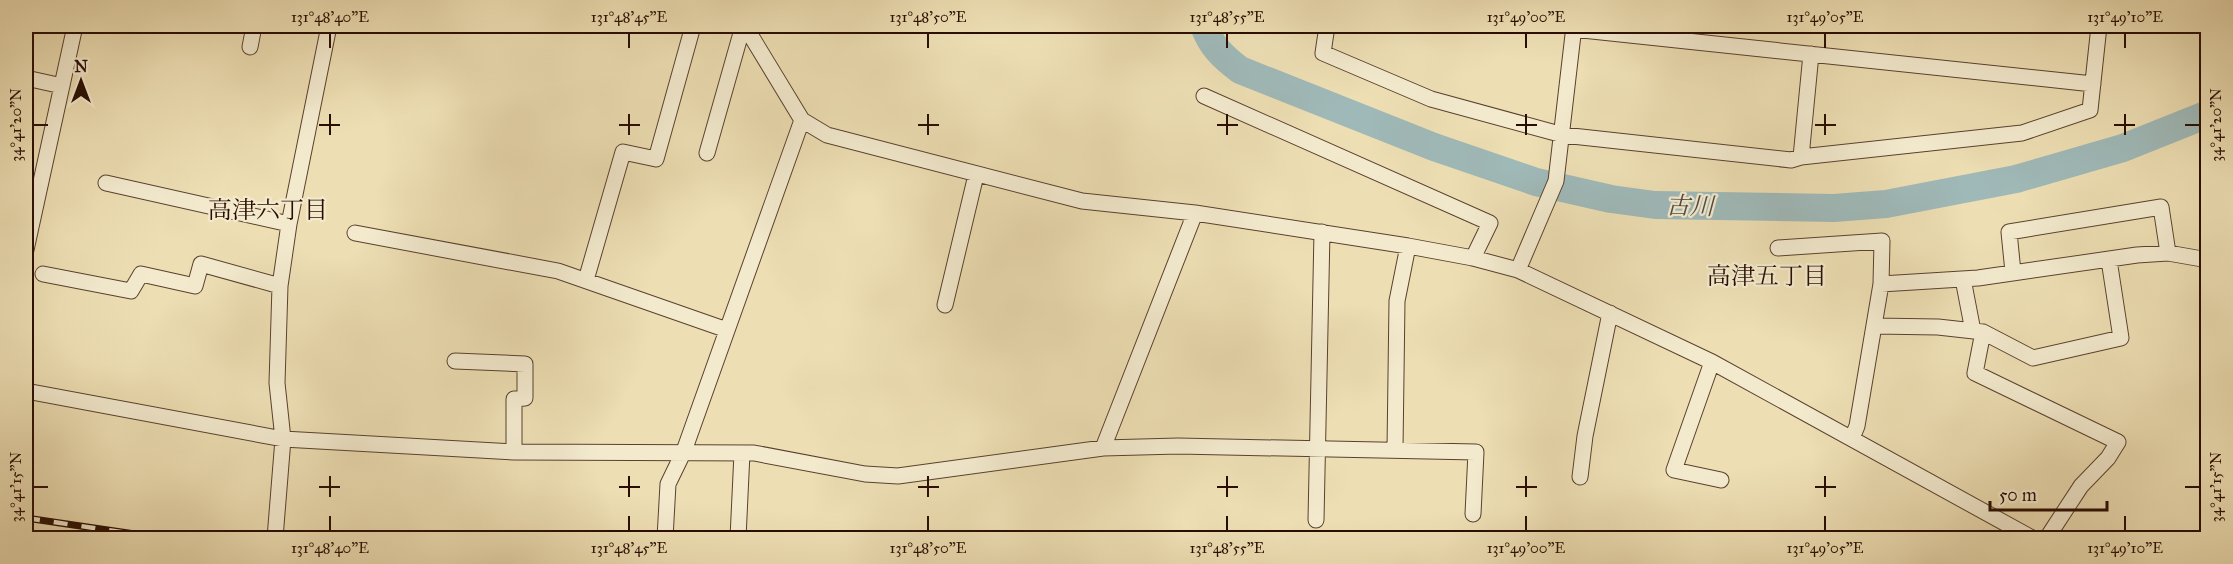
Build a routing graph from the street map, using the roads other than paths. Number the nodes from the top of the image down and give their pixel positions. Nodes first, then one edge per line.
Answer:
1 (75, 26) edge
2 (254, 26) edge
3 (329, 26) edge
4 (693, 26) edge
5 (744, 26) edge
6 (1327, 26) edge
7 (2099, 26) edge
8 (1574, 27) edge
9 (250, 47) dead end
10 (1811, 54) junction
11 (26, 78) edge
12 (2093, 84) junction
13 (62, 86) junction
14 (1204, 96) dead end
15 (802, 120) junction
16 (1563, 135) junction
17 (707, 153) dead end
18 (1801, 157) junction
19 (976, 175) junction
20 (26, 177) edge
21 (41, 180) junction
22 (106, 183) dead end
23 (1196, 213) junction
24 (289, 224) junction
25 (1322, 232) junction
26 (355, 233) dead end
27 (1408, 246) junction
28 (1778, 248) dead end
29 (26, 250) edge
30 (2168, 253) junction
31 (1473, 258) junction
32 (2109, 260) junction
33 (2208, 260) edge
34 (1518, 270) junction
35 (2013, 272) junction
36 (43, 274) dead end
37 (1963, 279) junction
38 (586, 280) junction
39 (1881, 284) junction
40 (280, 286) junction
41 (945, 305) dead end
42 (1610, 313) junction
43 (1875, 326) junction
44 (727, 330) junction
45 (1978, 332) junction
46 (455, 361) dead end
47 (1712, 362) junction
48 (26, 391) edge
49 (1852, 438) junction
50 (283, 440) junction
51 (1104, 448) junction
52 (1395, 449) junction
53 (1317, 450) junction
54 (514, 452) junction
55 (684, 452) junction
56 (742, 453) junction
57 (1580, 477) dead end
58 (1721, 480) dead end
59 (1473, 514) dead end
60 (1316, 520) dead end
61 (275, 538) edge
62 (665, 538) edge
63 (738, 538) edge
64 (2032, 538) edge
65 (2047, 538) edge

1 - 13 street
2 - 9 street
3 - 24 street
4 - 38 street
5 - 15 street
5 - 17 street
6 - 16 street
7 - 12 street
8 - 10 street
8 - 16 street
10 - 12 street
10 - 18 street
11 - 13 street
12 - 18 street
13 - 21 street
14 - 31 street
15 - 19 street
15 - 44 street
16 - 18 street
16 - 34 street
19 - 23 street
19 - 41 street
20 - 21 street
21 - 29 street
22 - 24 street
23 - 25 street
23 - 51 street
24 - 40 street
25 - 27 street
25 - 53 street
26 - 38 street
27 - 31 street
27 - 52 street
28 - 39 street
30 - 32 street
30 - 33 street
30 - 35 street
31 - 34 street
32 - 35 street
32 - 45 street
34 - 42 street
35 - 37 street
36 - 40 street
37 - 39 street
37 - 45 street
38 - 44 street
39 - 43 street
40 - 50 street
42 - 47 street
42 - 57 street
43 - 45 street
43 - 49 street
44 - 55 street
45 - 65 street
46 - 54 street
47 - 49 street
47 - 58 street
48 - 50 street
49 - 64 street
50 - 54 street
50 - 61 street
51 - 53 street
51 - 56 street
52 - 53 street
52 - 59 street
53 - 60 street
54 - 55 street
55 - 56 street
55 - 62 street
56 - 63 street

